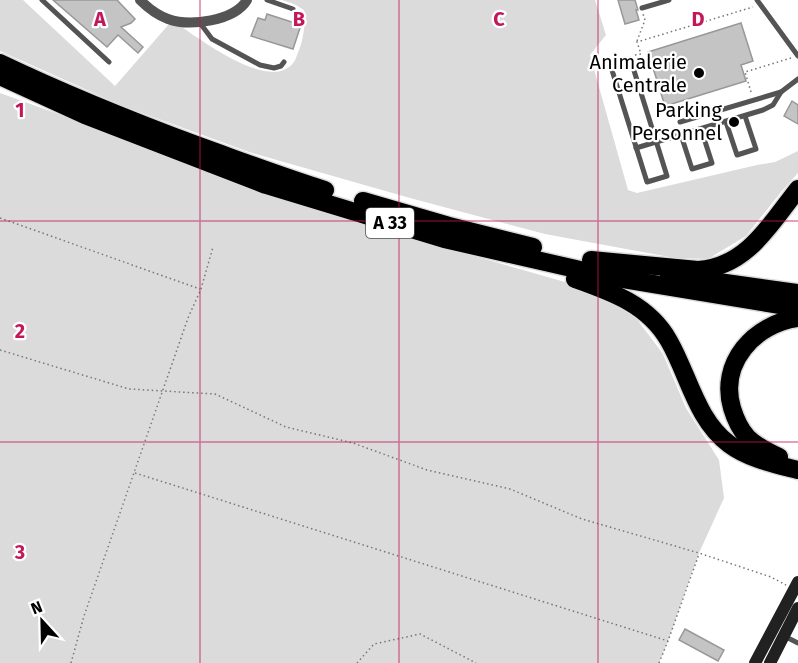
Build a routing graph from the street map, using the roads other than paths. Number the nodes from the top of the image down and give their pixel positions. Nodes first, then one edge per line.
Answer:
1 (42, 0) edge
2 (140, 0) edge
3 (248, 0) edge
4 (267, 0) edge
5 (669, 0) edge
6 (758, 2) edge
7 (642, 8) road end
8 (293, 9) dead end
9 (199, 22) junction
10 (798, 56) edge
11 (109, 62) dead end
12 (284, 62) dead end
13 (0, 63) edge
14 (0, 76) edge
15 (798, 79) edge
16 (781, 92) junction
17 (745, 116) junction
18 (680, 122) dead end
19 (726, 122) junction
20 (701, 129) junction
21 (681, 135) junction
22 (656, 142) junction
23 (636, 148) junction
24 (798, 189) edge
25 (516, 256) junction
26 (591, 260) junction
27 (798, 293) edge
28 (798, 308) edge
29 (798, 318) edge
30 (798, 463) edge
31 (798, 470) edge
32 (796, 586) edge
33 (798, 608) edge
34 (784, 636) junction
35 (798, 644) edge
36 (755, 663) edge
37 (770, 663) edge

1 - 11 lane
2 - 9 street
3 - 9 street
4 - 8 lane
5 - 7 lane
6 - 10 lane
9 - 12 lane
13 - 26 highway, A 33
14 - 25 highway, A 33
15 - 16 lane
16 - 17 lane
16 - 18 lane
17 - 19 lane
17 - 19 lane
19 - 20 lane
20 - 21 lane
20 - 21 lane
21 - 22 lane
22 - 23 lane
22 - 23 lane
22 - 23 lane
24 - 26 highway
25 - 28 highway, A 33
25 - 31 highway
26 - 27 highway, A 33
29 - 30 highway
32 - 36 main road
33 - 34 main road
34 - 35 lane
34 - 37 main road

